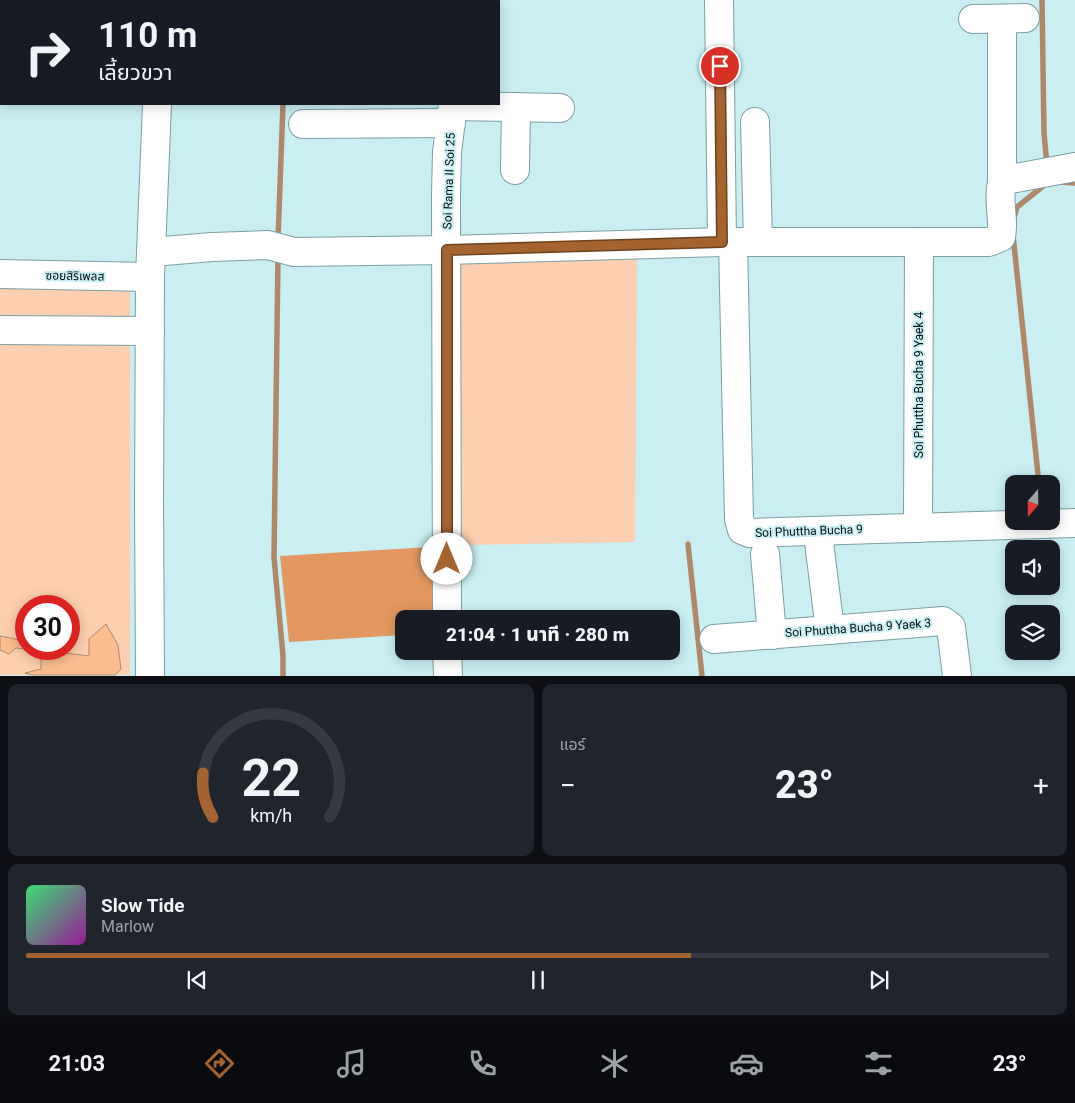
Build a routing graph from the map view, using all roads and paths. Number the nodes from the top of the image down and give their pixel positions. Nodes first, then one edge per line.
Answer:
1 (718, 0) edge
2 (973, 18) dead end
3 (157, 105) edge
4 (516, 107) junction
5 (560, 108) dead end
6 (453, 111) edge
7 (755, 122) dead end
8 (303, 124) dead end
9 (1074, 167) edge
10 (515, 170) dead end
11 (1012, 180) junction
12 (738, 242) junction
13 (919, 242) junction
14 (447, 250) junction
15 (151, 265) junction
16 (0, 274) edge
17 (0, 330) edge
18 (150, 330) junction
19 (1075, 523) edge
20 (918, 528) junction
21 (819, 542) dead end
22 (765, 554) dead end
23 (447, 610) edge
24 (830, 630) junction
25 (772, 635) junction
26 (714, 639) dead end
27 (447, 660) edge
28 (150, 676) edge
29 (448, 676) edge
30 (957, 676) edge

1 - 12 street
2 - 11 street
3 - 15 street
4 - 5 street
4 - 6 street
4 - 10 street
6 - 8 street
6 - 14 street, Soi Rama II Soi 25
7 - 12 street
9 - 11 street
11 - 13 street, ซอยสิริเพลส
12 - 13 street, ซอยสิริเพลส
12 - 14 street, ซอยสิริเพลส
12 - 20 street, Soi Phuttha Bucha 9
13 - 20 street, Soi Phuttha Bucha 9 Yaek 4
14 - 15 street, ซอยสิริเพลส
14 - 23 street, Soi Rama II Soi 25
15 - 16 street, ซอยสิริเพลส
15 - 18 street
17 - 18 street
18 - 28 street
19 - 20 street, Soi Phuttha Bucha 9
21 - 24 street
22 - 25 street
24 - 25 street, Soi Phuttha Bucha 9 Yaek 3
24 - 30 street, Soi Phuttha Bucha 9 Yaek 3
25 - 26 street, Soi Phuttha Bucha 9 Yaek 3
27 - 29 street

